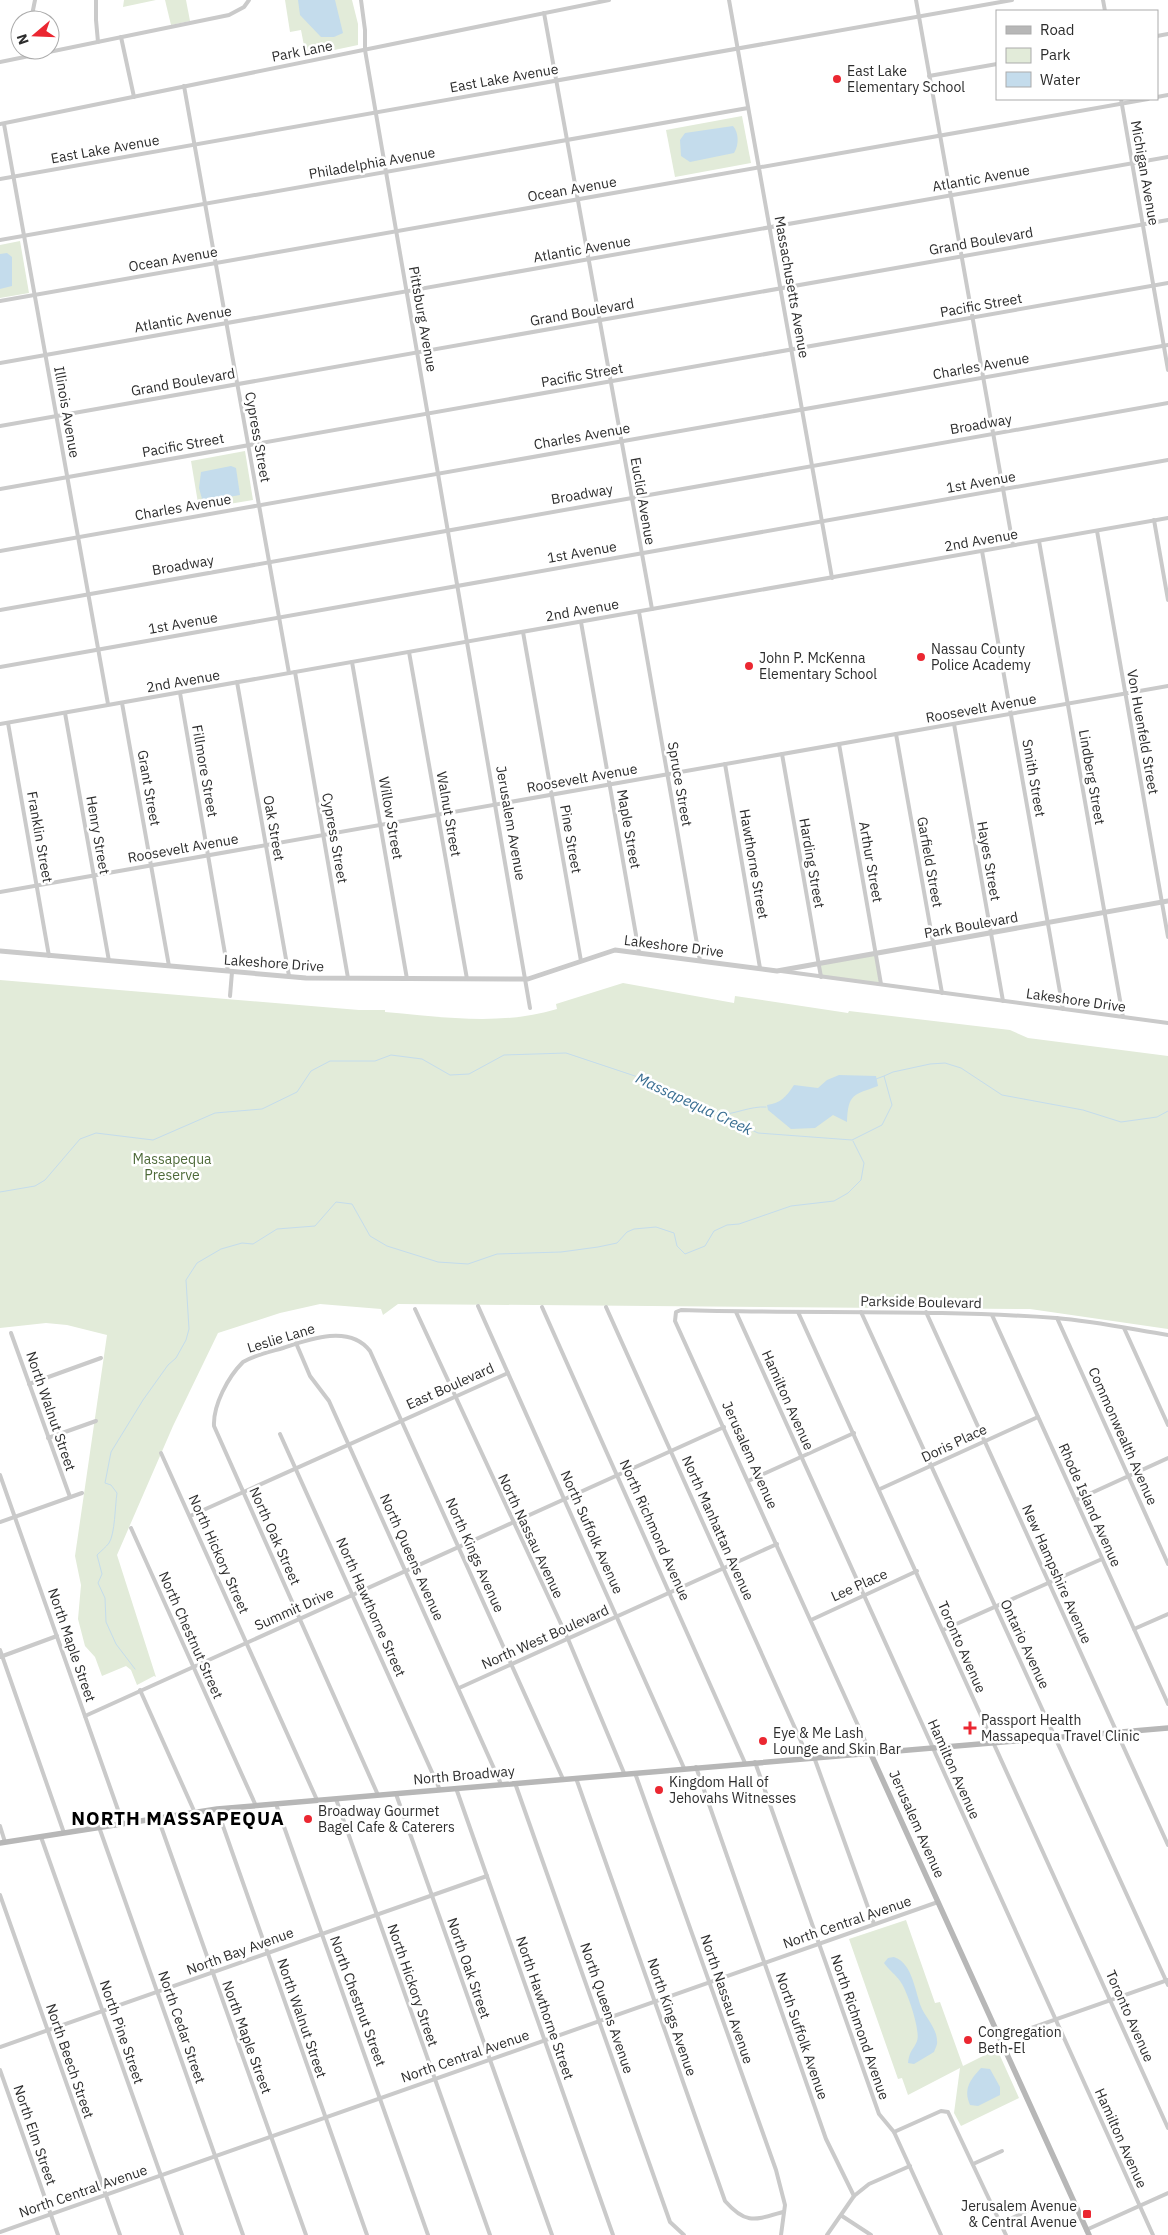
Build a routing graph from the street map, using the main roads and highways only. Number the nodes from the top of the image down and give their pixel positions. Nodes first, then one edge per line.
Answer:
1 (1168, 1728) edge
2 (870, 1752) junction
3 (3, 1843) edge
4 (1088, 2233) edge

1 - 2 main road, North Broadway
2 - 3 main road, North Broadway
2 - 4 main road, Jerusalem Avenue

